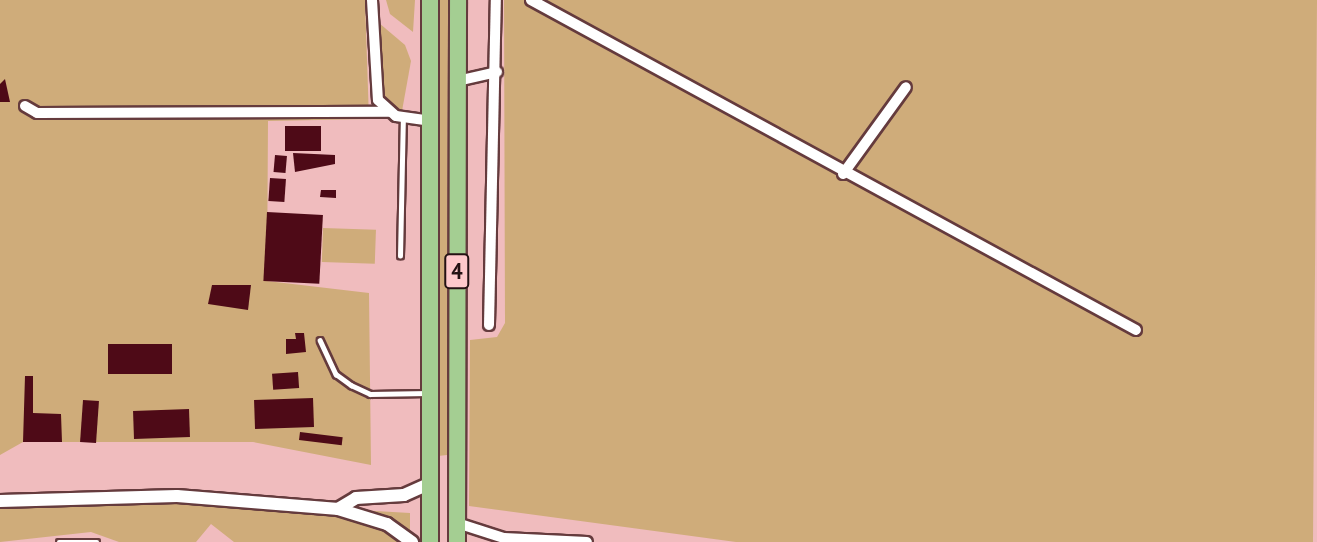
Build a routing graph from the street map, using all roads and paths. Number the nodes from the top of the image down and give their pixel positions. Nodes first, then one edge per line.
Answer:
1 (372, 0) edge
2 (430, 0) edge
3 (458, 0) edge
4 (496, 0) edge
5 (531, 0) edge
6 (497, 72) junction
7 (457, 81) junction
8 (906, 87) dead end
9 (25, 106) dead end
10 (389, 112) junction
11 (403, 118) junction
12 (432, 121) junction
13 (843, 174) junction
14 (400, 256) dead end
15 (489, 325) dead end
16 (1136, 330) dead end
17 (320, 340) dead end
18 (432, 392) junction
19 (431, 483) junction
20 (0, 501) edge
21 (338, 509) junction
22 (457, 523) junction
23 (59, 542) edge
24 (97, 542) edge
25 (412, 542) edge
26 (430, 542) edge
27 (457, 542) edge
28 (587, 542) edge

1 - 10 street
2 - 12 highway, 4
3 - 7 highway, 4
4 - 6 street
5 - 13 street
6 - 7 street
6 - 15 street
7 - 22 highway, 4
8 - 13 street
9 - 10 street
10 - 11 street
11 - 12 street
11 - 14 lane
12 - 18 highway, 4
13 - 16 street
17 - 18 lane
18 - 19 highway, 4
19 - 21 street
19 - 26 highway, 4
20 - 21 street
21 - 25 street
22 - 27 highway, 4
22 - 28 street
23 - 24 lane

